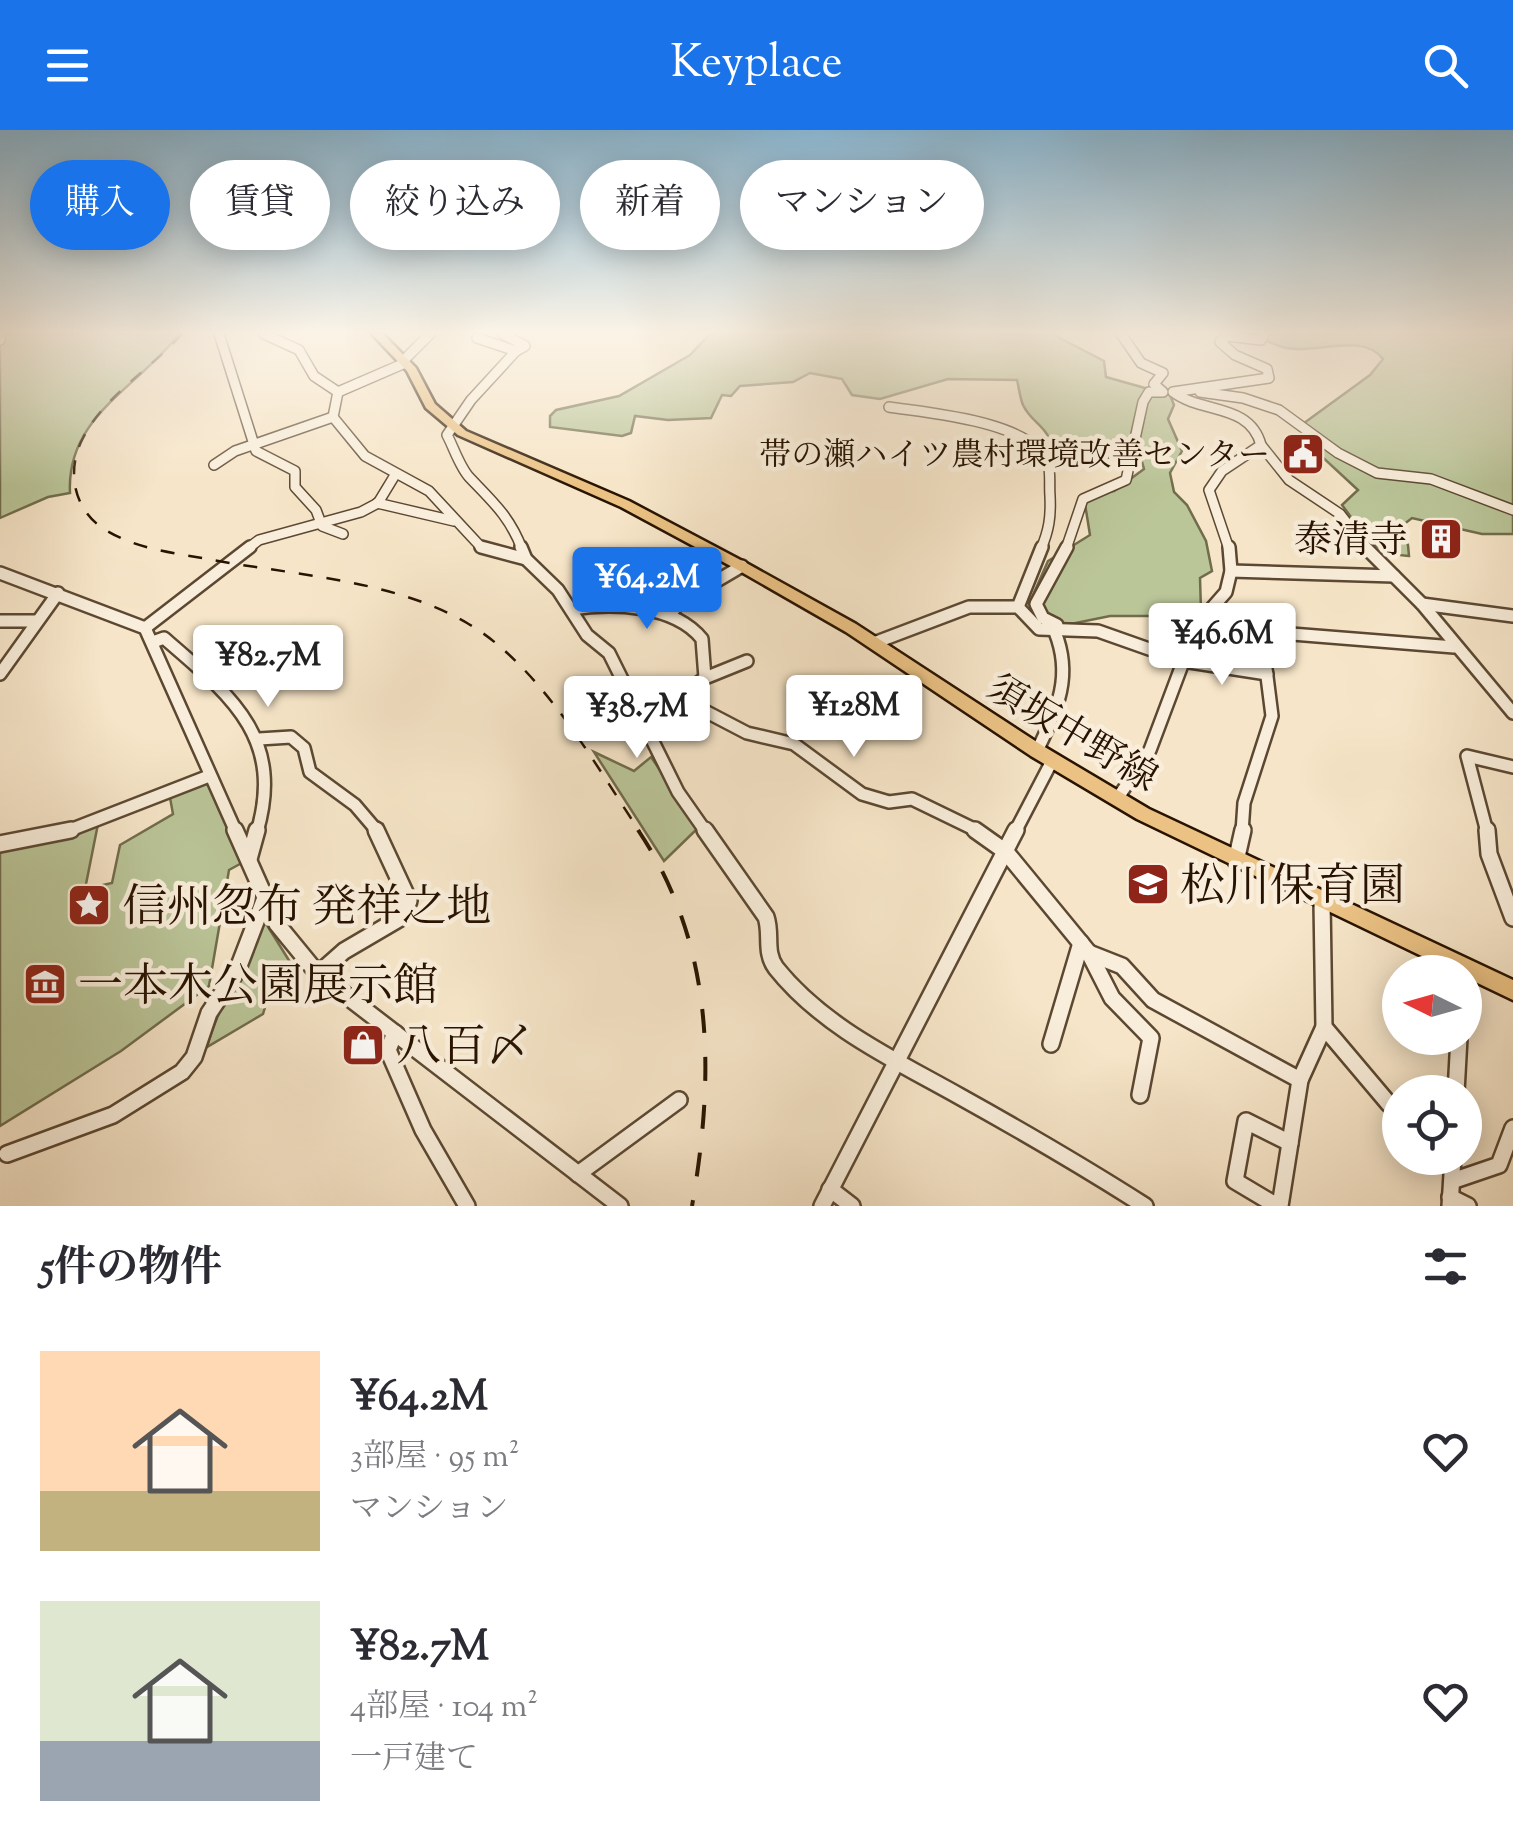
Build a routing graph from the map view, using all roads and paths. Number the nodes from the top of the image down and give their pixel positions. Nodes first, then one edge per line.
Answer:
1 (238, 384) edge
2 (322, 384) edge
3 (355, 384) edge
4 (417, 384) edge
5 (486, 384) edge
6 (1154, 384) edge
7 (1226, 384) edge
8 (1186, 390) junction
9 (338, 392) junction
10 (1167, 392) junction
11 (889, 407) dead end
12 (332, 417) junction
13 (452, 426) junction
14 (255, 445) junction
15 (1261, 445) junction
16 (214, 465) dead end
17 (395, 475) junction
18 (377, 503) junction
19 (1513, 510) edge
20 (320, 520) junction
21 (454, 520) junction
22 (344, 534) dead end
23 (526, 559) junction
24 (742, 566) junction
25 (1231, 570) junction
26 (0, 573) edge
27 (1394, 576) junction
28 (58, 593) junction
29 (1422, 604) junction
30 (1018, 607) junction
31 (571, 609) junction
32 (670, 616) junction
33 (1513, 616) edge
34 (36, 620) junction
35 (0, 621) edge
36 (145, 628) junction
37 (1056, 628) junction
38 (153, 642) junction
39 (874, 643) junction
40 (1454, 647) junction
41 (4, 659) edge
42 (748, 661) dead end
43 (1182, 661) junction
44 (0, 674) edge
45 (1267, 674) junction
46 (706, 678) junction
47 (678, 697) junction
48 (1513, 713) edge
49 (644, 721) junction
50 (259, 739) junction
51 (1037, 751) junction
52 (1052, 761) junction
53 (1513, 767) edge
54 (209, 776) junction
55 (1118, 799) junction
56 (0, 844) edge
57 (1006, 852) junction
58 (249, 859) junction
59 (1236, 861) junction
60 (266, 898) junction
61 (1322, 902) junction
62 (1513, 918) edge
63 (1085, 948) junction
64 (1430, 955) edge
65 (318, 974) junction
66 (1482, 978) edge
67 (1513, 990) edge
68 (1324, 1027) junction
69 (395, 1033) junction
70 (1051, 1044) dead end
71 (896, 1057) junction
72 (1300, 1080) junction
73 (1140, 1094) dead end
74 (1382, 1096) edge
75 (678, 1100) dead end
76 (1513, 1128) edge
77 (1290, 1143) junction
78 (6, 1154) dead end
79 (578, 1174) junction
80 (826, 1198) edge
81 (1455, 1198) edge
82 (467, 1206) edge
83 (620, 1206) edge
84 (852, 1206) edge
85 (1145, 1206) edge
86 (1279, 1206) edge

1 - 14 street
2 - 9 street
3 - 9 street
4 - 13 main road, 須坂中野線
5 - 13 street
6 - 10 street
7 - 8 street
8 - 10 street
8 - 19 street
9 - 12 street
10 - 15 street
10 - 37 street
11 - 30 street
12 - 14 street
12 - 17 street
13 - 23 street
13 - 24 main road, 須坂中野線
14 - 16 street
14 - 20 street
15 - 25 street
15 - 27 street
17 - 18 street
17 - 21 street
18 - 20 street
18 - 21 street
20 - 22 street
20 - 36 street
21 - 23 street
23 - 31 street
24 - 32 street
24 - 39 main road, 須坂中野線
25 - 27 street
25 - 43 street
26 - 28 street
27 - 29 street
28 - 34 street
28 - 36 street
29 - 33 street
29 - 40 street
30 - 37 street
30 - 39 street
31 - 32 street
31 - 49 street
32 - 46 street
34 - 35 street
34 - 41 street
36 - 38 street
37 - 43 street
37 - 51 street
38 - 50 street
38 - 54 street
39 - 51 main road, 須坂中野線
40 - 45 street
40 - 48 street
41 - 44 street
42 - 46 street
43 - 45 street
43 - 55 street
45 - 59 street
46 - 47 street
47 - 49 street
47 - 57 street
49 - 71 street
50 - 58 street
50 - 65 street
51 - 52 main road, 須坂中野線
52 - 55 main road, 須坂中野線
52 - 57 street
53 - 62 street
54 - 56 street
54 - 58 street
55 - 59 main road, 須坂中野線
57 - 63 street
57 - 71 street
58 - 60 street
59 - 61 main road, 須坂中野線
60 - 65 street
60 - 78 street
61 - 64 main road, 須坂中野線
61 - 68 street
63 - 70 street
63 - 72 street
63 - 73 street
65 - 69 street
66 - 67 main road, 須坂中野線
68 - 72 street
68 - 74 street
69 - 79 street
69 - 82 street
71 - 80 street
71 - 85 street
72 - 77 street
75 - 79 street
76 - 81 street
77 - 86 street
77 - 86 street
79 - 83 street
80 - 84 street

